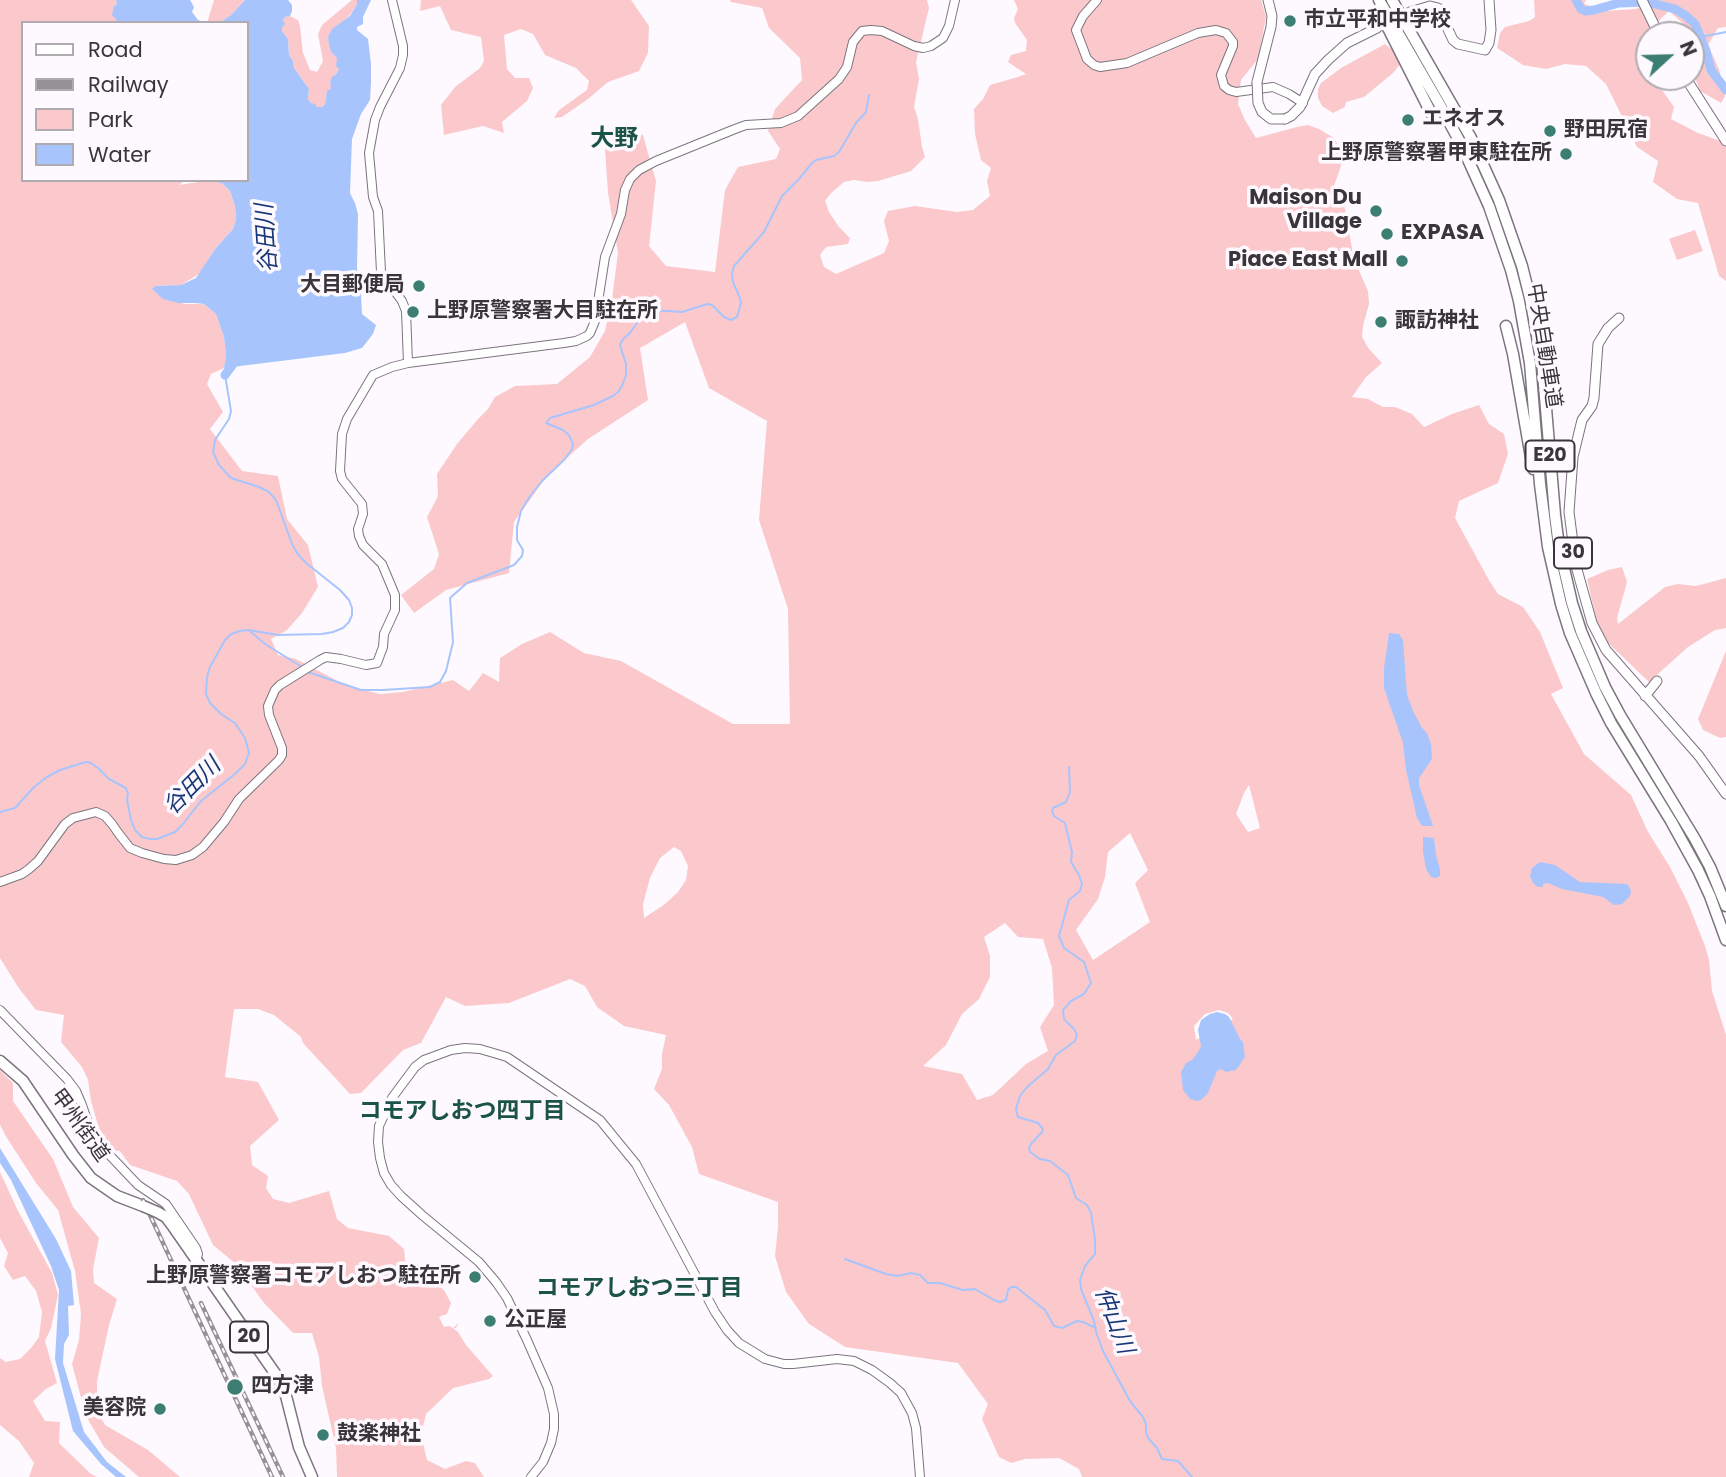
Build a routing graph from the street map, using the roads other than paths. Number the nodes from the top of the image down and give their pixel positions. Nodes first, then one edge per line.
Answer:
1 (392, 0) edge
2 (955, 0) edge
3 (1097, 0) edge
4 (1268, 0) edge
5 (1377, 0) edge
6 (1392, 0) edge
7 (1489, 0) edge
8 (1642, 0) edge
9 (1410, 12) dead end
10 (1652, 21) edge
11 (1377, 28) dead end
12 (1694, 91) edge
13 (1303, 103) junction
14 (1431, 113) dead end
15 (1726, 141) edge
16 (1619, 318) dead end
17 (1506, 326) dead end
18 (408, 363) junction
19 (1548, 547) junction
20 (1657, 681) dead end
21 (1645, 696) junction
22 (1726, 794) edge
23 (0, 882) edge
24 (1726, 906) edge
25 (1726, 940) edge
26 (0, 1010) edge
27 (0, 1061) edge
28 (196, 1260) junction
29 (312, 1477) edge
30 (531, 1477) edge
31 (920, 1477) edge

1 - 18 main road
2 - 18 main road
3 - 13 main road
4 - 13 main road, bridge
5 - 14 highway
5 - 19 highway, 中央自動車道 / E20
6 - 24 highway, 中央自動車道 / E20
7 - 9 main road
8 - 10 main road
11 - 13 main road
12 - 15 main road
16 - 21 main road, 30
17 - 19 highway
18 - 23 main road
19 - 25 highway, 中央自動車道 / E20
20 - 21 main road
21 - 22 main road, 30
26 - 28 main road
27 - 28 highway, 甲州街道 / 20, bridge
28 - 29 highway, 甲州街道 / 20
30 - 31 main road

